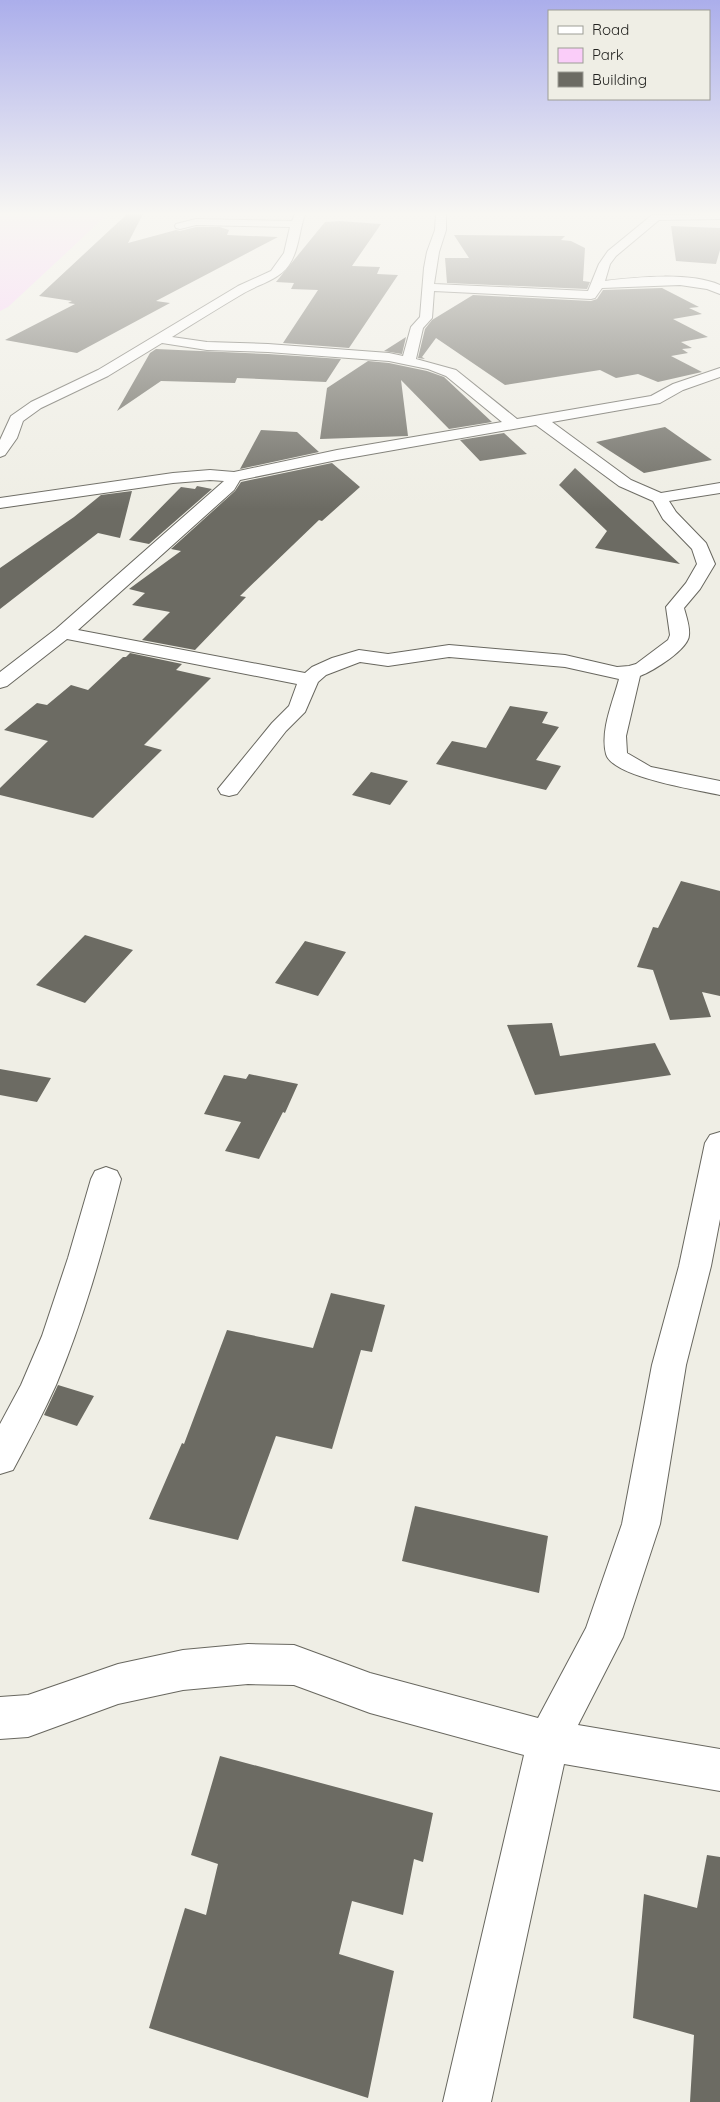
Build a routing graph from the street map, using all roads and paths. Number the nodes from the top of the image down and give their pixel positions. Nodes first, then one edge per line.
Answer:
1 (204, 312) edge
2 (426, 312) edge
3 (162, 339) junction
4 (409, 361) junction
5 (720, 372) edge
6 (539, 420) junction
7 (514, 424) junction
8 (0, 452) edge
9 (234, 477) junction
10 (720, 488) edge
11 (659, 498) junction
12 (0, 503) edge
13 (63, 633) junction
14 (631, 672) junction
15 (309, 680) junction
16 (0, 682) edge
17 (720, 788) edge
18 (228, 789) dead end
19 (720, 1143) edge
20 (106, 1179) dead end
21 (0, 1458) edge
22 (0, 1718) edge
23 (548, 1741) junction
24 (720, 1770) edge
25 (467, 2102) edge

1 - 3 street
2 - 4 street
3 - 4 street
3 - 8 street
4 - 7 street
5 - 6 street
6 - 7 street
6 - 11 street
7 - 9 street
9 - 12 street
9 - 13 street
10 - 11 street
11 - 14 street
13 - 15 street
13 - 16 street
14 - 15 street
14 - 17 street
15 - 18 street
19 - 23 street
20 - 21 street
22 - 23 street
23 - 24 street
23 - 25 street

